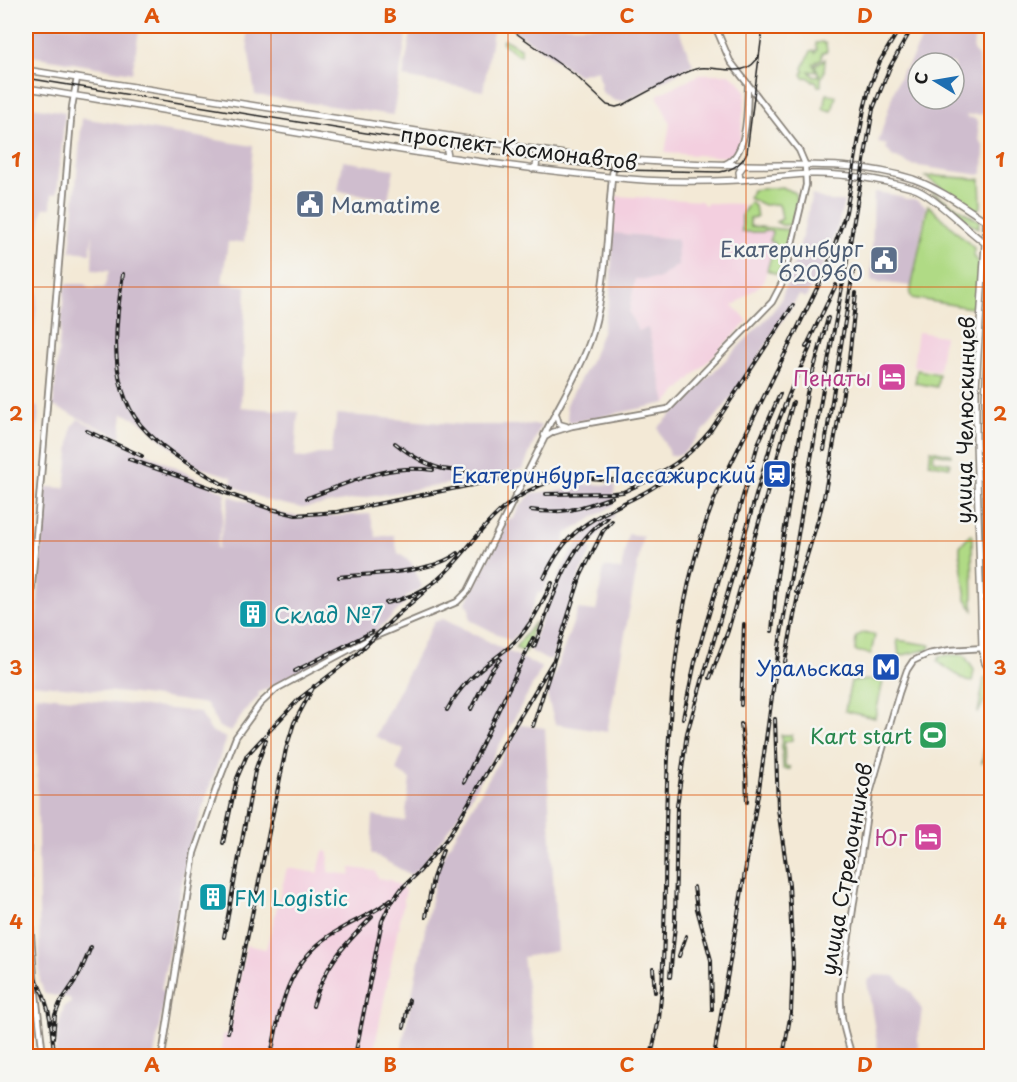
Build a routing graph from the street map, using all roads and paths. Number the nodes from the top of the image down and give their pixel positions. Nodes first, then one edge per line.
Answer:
1 (715, 26) edge
2 (987, 26) edge
3 (992, 40) edge
4 (26, 70) edge
5 (77, 78) junction
6 (748, 85) junction
7 (26, 88) edge
8 (73, 95) junction
9 (991, 131) edge
10 (451, 136) junction
11 (533, 149) junction
12 (448, 156) junction
13 (614, 159) junction
14 (725, 164) junction
15 (805, 164) junction
16 (744, 165) junction
17 (532, 169) junction
18 (806, 174) junction
19 (612, 178) junction
20 (740, 180) junction
21 (989, 223) edge
22 (985, 244) junction
23 (992, 248) edge
24 (992, 276) edge
25 (558, 407) junction
26 (572, 426) junction
27 (541, 441) junction
28 (980, 549) junction
29 (989, 550) edge
30 (980, 558) junction
31 (989, 558) edge
32 (982, 648) junction
33 (990, 651) edge
34 (26, 656) edge
35 (992, 674) edge
36 (26, 762) edge
37 (43, 1056) edge
38 (162, 1056) edge
39 (852, 1056) edge

1 - 6 main road
2 - 3 main road
4 - 5 main road, проспект Космонавтов
5 - 8 main road
5 - 10 main road, проспект Космонавтов
6 - 14 main road
6 - 15 main road
7 - 8 main road, проспект Космонавтов
8 - 12 main road, проспект Космонавтов
8 - 34 main road
9 - 21 main road, улица Челюскинцев
10 - 11 main road, проспект Космонавтов
10 - 12 main road
11 - 13 main road, проспект Космонавтов
11 - 17 main road
12 - 17 main road, проспект Космонавтов
13 - 14 main road, проспект Космонавтов
13 - 19 main road
14 - 16 main road, проспект Космонавтов
15 - 16 main road, проспект Космонавтов
15 - 18 main road
15 - 21 main road, проспект Космонавтов
16 - 20 main road
17 - 19 main road, проспект Космонавтов
18 - 20 main road, проспект Космонавтов
18 - 22 main road, проспект Космонавтов
18 - 26 main road
19 - 20 main road, проспект Космонавтов
19 - 25 main road
21 - 22 main road, улица Челюскинцев
22 - 23 main road, проспект Космонавтов
22 - 28 main road, улица Челюскинцев
24 - 29 main road, улица Челюскинцев
25 - 26 main road
25 - 27 main road
26 - 27 main road
27 - 38 main road
28 - 29 main road
28 - 30 main road, улица Челюскинцев
29 - 31 main road, улица Челюскинцев
30 - 31 main road
30 - 32 main road, улица Челюскинцев
31 - 33 main road, улица Челюскинцев
32 - 33 main road, улица Стрелочников
32 - 35 main road, улица Челюскинцев
32 - 39 main road, улица Стрелочников
36 - 37 main road

